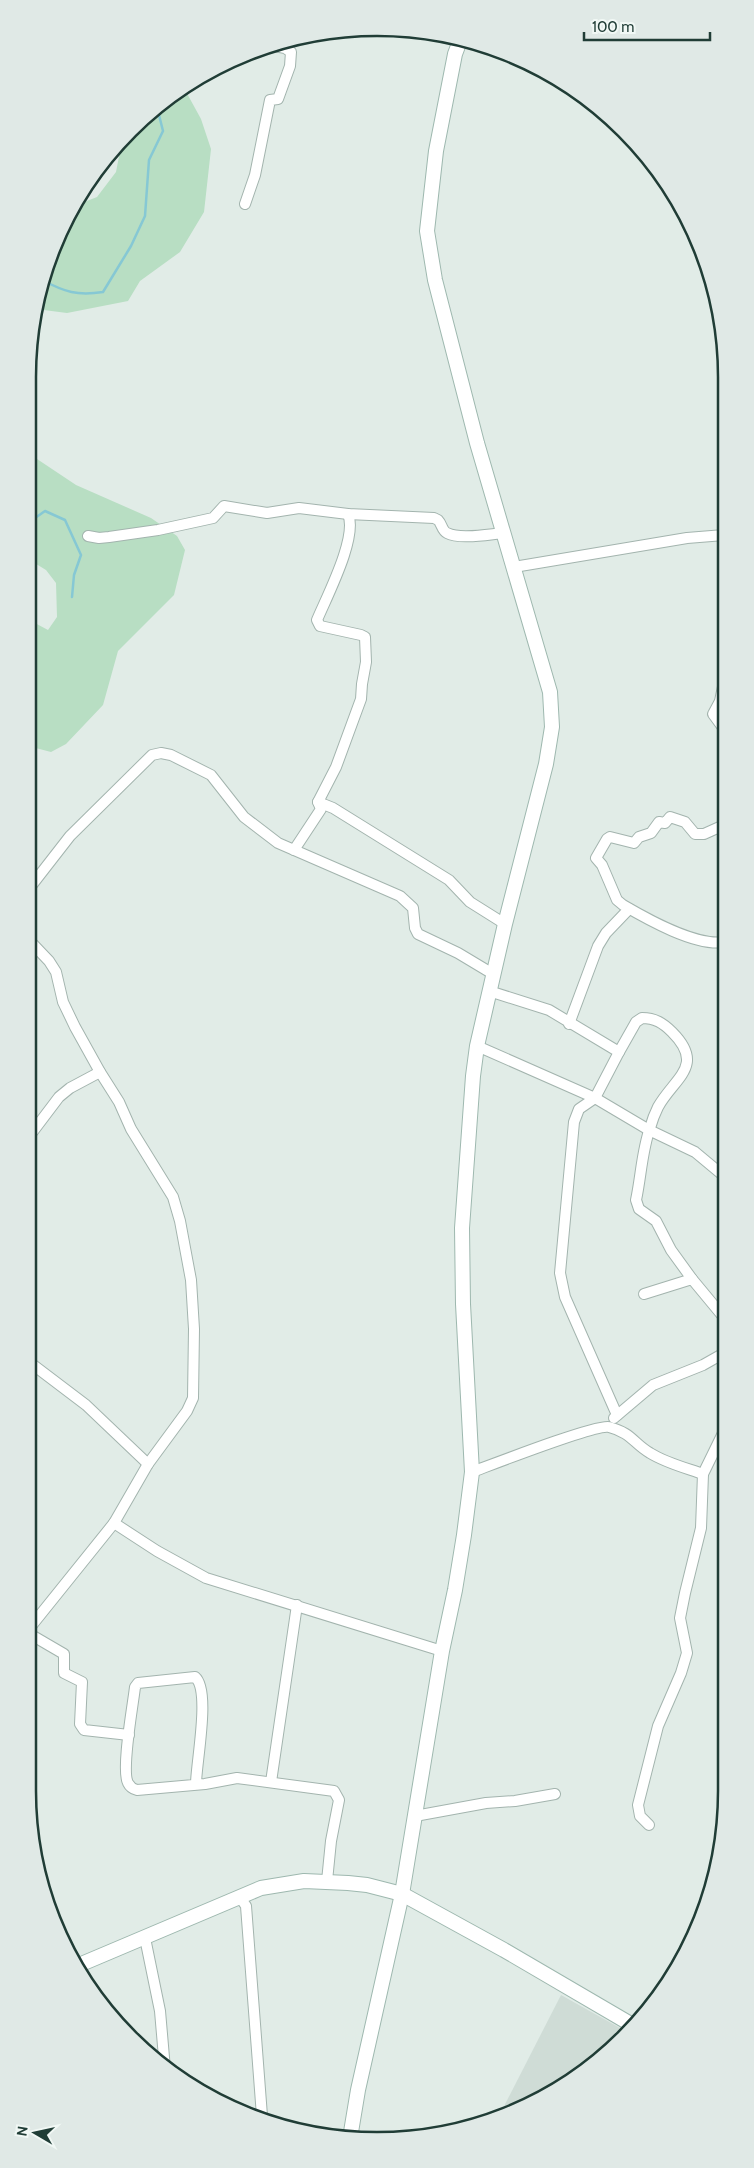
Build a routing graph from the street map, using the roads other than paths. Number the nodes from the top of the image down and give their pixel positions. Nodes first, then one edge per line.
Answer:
1 (457, 46) edge
2 (286, 49) edge
3 (245, 204) dead end
4 (348, 514) junction
5 (504, 533) junction
6 (718, 535) edge
7 (88, 536) dead end
8 (514, 568) junction
9 (718, 705) edge
10 (718, 721) edge
11 (318, 802) junction
12 (718, 828) edge
13 (294, 850) junction
14 (36, 880) edge
15 (629, 909) junction
16 (505, 924) junction
17 (718, 941) edge
18 (36, 947) edge
19 (493, 974) junction
20 (489, 991) junction
21 (569, 1024) junction
22 (477, 1046) junction
23 (619, 1052) junction
24 (100, 1072) junction
25 (595, 1098) junction
26 (36, 1127) edge
27 (649, 1130) junction
28 (718, 1171) edge
29 (692, 1279) junction
30 (644, 1294) dead end
31 (718, 1310) edge
32 (718, 1357) edge
33 (36, 1367) edge
34 (617, 1415) junction
35 (606, 1426) junction
36 (718, 1443) edge
37 (148, 1464) junction
38 (472, 1472) junction
39 (703, 1474) junction
40 (114, 1523) junction
41 (297, 1605) junction
42 (36, 1622) edge
43 (36, 1637) edge
44 (442, 1651) junction
45 (130, 1735) junction
46 (271, 1782) junction
47 (196, 1784) junction
48 (555, 1794) dead end
49 (415, 1816) junction
50 (649, 1825) dead end
51 (327, 1881) junction
52 (402, 1894) junction
53 (239, 1896) junction
54 (145, 1938) junction
55 (83, 1963) edge
56 (627, 2022) edge
57 (165, 2057) edge
58 (262, 2112) edge
59 (351, 2131) edge

1 - 5 street
2 - 3 street
4 - 5 street
4 - 7 street
4 - 11 street
5 - 8 street
6 - 8 street
8 - 16 street
9 - 10 street
11 - 13 street
11 - 16 street
12 - 15 street
13 - 14 street
13 - 19 street
15 - 17 street
15 - 21 street
16 - 19 street
18 - 24 street
19 - 20 street
20 - 21 street
20 - 22 street
21 - 23 street
22 - 25 street
22 - 38 street
23 - 25 street
23 - 27 street
24 - 26 street
24 - 37 street
25 - 27 street
25 - 34 street
27 - 28 street
27 - 29 street
29 - 30 street
29 - 31 street
32 - 34 street
33 - 37 street
34 - 35 street
35 - 38 street
35 - 39 street
36 - 39 street
37 - 40 street
38 - 44 street
39 - 50 street
40 - 41 street
40 - 42 street
41 - 44 street
41 - 46 street
43 - 45 street
44 - 49 street
45 - 47 street
45 - 47 street
46 - 47 street
46 - 51 street
48 - 49 street
49 - 52 street
51 - 52 street
51 - 53 street
52 - 56 street
52 - 59 street
53 - 54 street
53 - 58 street
54 - 55 street
54 - 57 street

